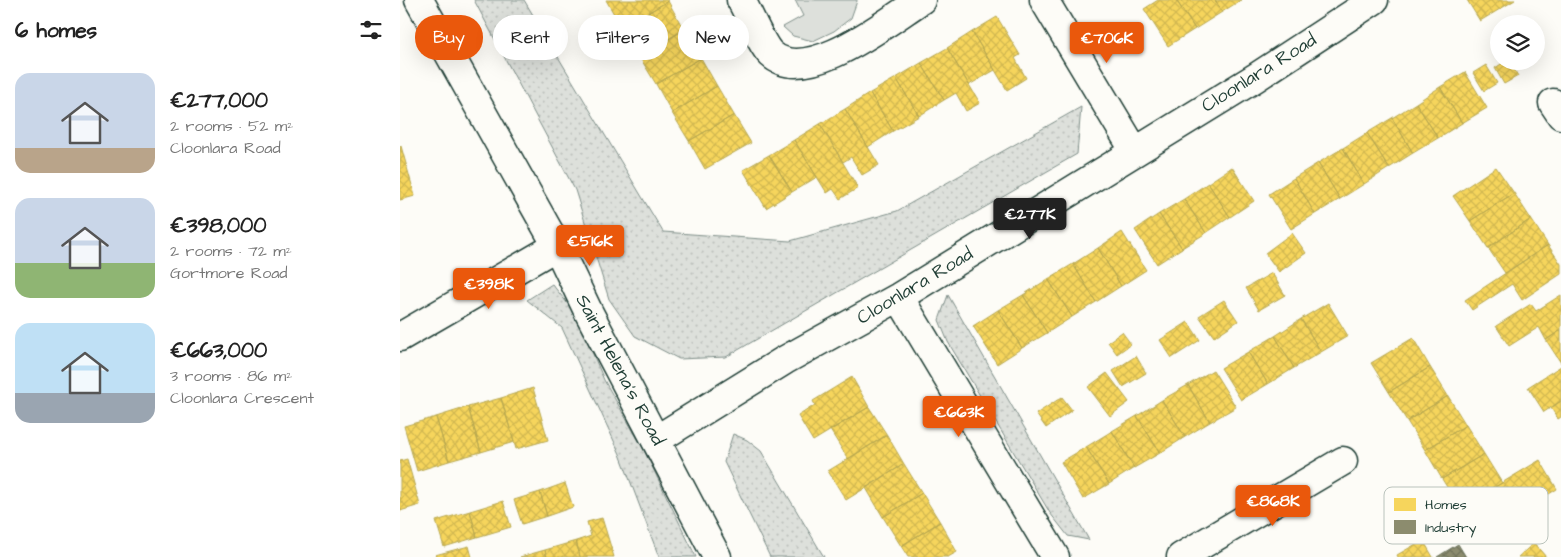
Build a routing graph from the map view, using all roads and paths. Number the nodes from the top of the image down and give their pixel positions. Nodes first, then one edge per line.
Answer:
1 (419, 0) edge
2 (741, 0) edge
3 (921, 0) edge
4 (1044, 0) edge
5 (1374, 0) edge
6 (890, 8) edge
7 (1134, 150) junction
8 (557, 246) junction
9 (899, 297) junction
10 (400, 337) edge
11 (656, 440) junction
12 (1343, 461) dead end
13 (717, 557) edge
14 (1055, 557) edge
15 (1181, 557) edge

1 - 8 street, Saint Helena's Road
2 - 6 street
3 - 6 street
4 - 7 street
5 - 7 street, Cloonlara Road
7 - 9 street, Cloonlara Road
8 - 10 street
8 - 11 street, Saint Helena's Road
9 - 11 street, Cloonlara Road
9 - 14 street
11 - 13 street, Saint Helena's Road
12 - 15 street

